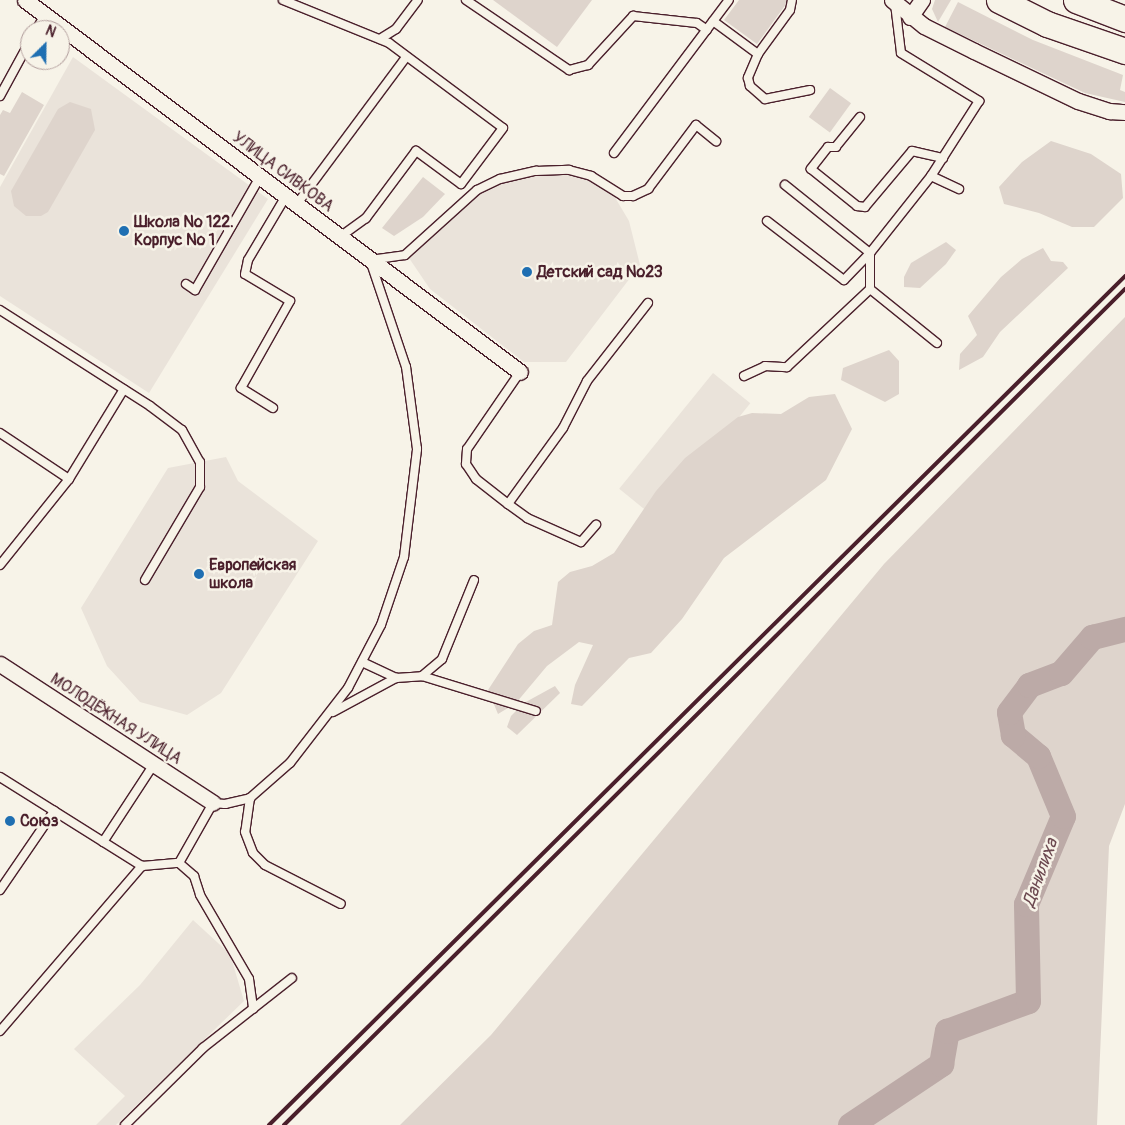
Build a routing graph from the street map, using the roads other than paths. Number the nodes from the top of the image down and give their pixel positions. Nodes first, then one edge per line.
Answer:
1 (25, 0) edge
2 (283, 0) edge
3 (418, 0) edge
4 (466, 0) edge
5 (729, 0) edge
6 (792, 0) edge
7 (922, 0) edge
8 (998, 0) edge
9 (1076, 0) edge
10 (1101, 0) edge
11 (894, 2) edge
12 (1125, 14) edge
13 (45, 15) junction
14 (910, 17) junction
15 (1125, 19) edge
16 (42, 20) edge
17 (713, 21) junction
18 (707, 30) junction
19 (380, 39) junction
20 (1124, 51) edge
21 (758, 54) junction
22 (406, 57) junction
23 (20, 59) edge
24 (810, 90) dead end
25 (0, 96) edge
26 (1125, 112) edge
27 (860, 117) dead end
28 (716, 140) dead end
29 (614, 153) dead end
30 (943, 158) junction
31 (260, 176) junction
32 (931, 176) junction
33 (786, 185) dead end
34 (959, 188) dead end
35 (291, 200) junction
36 (767, 221) dead end
37 (340, 237) junction
38 (870, 253) junction
39 (370, 260) junction
40 (186, 284) dead end
41 (870, 289) junction
42 (648, 303) dead end
43 (0, 310) edge
44 (937, 343) dead end
45 (520, 372) joint
46 (744, 376) dead end
47 (124, 389) junction
48 (273, 408) dead end
49 (0, 433) edge
50 (70, 479) junction
51 (508, 504) junction
52 (596, 526) dead end
53 (0, 565) edge
54 (145, 580) dead end
55 (474, 580) dead end
56 (362, 662) junction
57 (0, 664) edge
58 (422, 676) junction
59 (396, 678) junction
60 (536, 711) dead end
61 (331, 713) junction
62 (154, 764) junction
63 (0, 777) edge
64 (250, 798) junction
65 (213, 803) junction
66 (54, 811) junction
67 (104, 842) junction
68 (179, 863) junction
69 (142, 866) junction
70 (0, 890) edge
71 (341, 904) dead end
72 (292, 978) dead end
73 (253, 1009) junction
74 (0, 1031) edge
75 (125, 1125) edge

1 - 13 street, УЛИЦА СИВКОВА
2 - 19 lane
3 - 19 lane
4 - 18 lane
5 - 17 lane
6 - 21 lane
7 - 14 street
8 - 20 main road
9 - 15 main road
10 - 12 street
11 - 14 street
11 - 30 lane
13 - 16 lane
13 - 31 street, УЛИЦА СИВКОВА
14 - 26 street
17 - 18 lane
17 - 21 lane
18 - 29 lane
19 - 22 lane
21 - 24 lane
22 - 35 lane
22 - 37 lane
23 - 25 lane
27 - 30 lane
28 - 39 lane
30 - 32 lane
31 - 35 street, УЛИЦА СИВКОВА
31 - 40 lane
32 - 34 lane
32 - 38 lane
33 - 38 lane
35 - 37 street, УЛИЦА СИВКОВА
35 - 48 lane
36 - 38 lane
37 - 39 street, УЛИЦА СИВКОВА
38 - 41 lane
39 - 45 street, УЛИЦА СИВКОВА
39 - 56 lane
41 - 44 lane
41 - 46 lane
42 - 51 lane
43 - 47 lane
45 - 51 lane
47 - 50 lane
47 - 54 lane
49 - 50 lane
50 - 53 lane
51 - 52 lane
55 - 58 lane
56 - 59 lane
56 - 61 lane
57 - 62 street, МОЛОДЁЖНАЯ УЛИЦА
58 - 59 lane
58 - 60 lane
59 - 61 lane
61 - 64 lane
62 - 65 street, МОЛОДЁЖНАЯ УЛИЦА
62 - 67 lane
63 - 66 lane
64 - 65 lane
64 - 71 lane
65 - 68 lane
66 - 67 lane
66 - 70 lane
67 - 69 lane
68 - 69 lane
68 - 73 lane
69 - 74 lane
72 - 73 lane
73 - 75 lane

